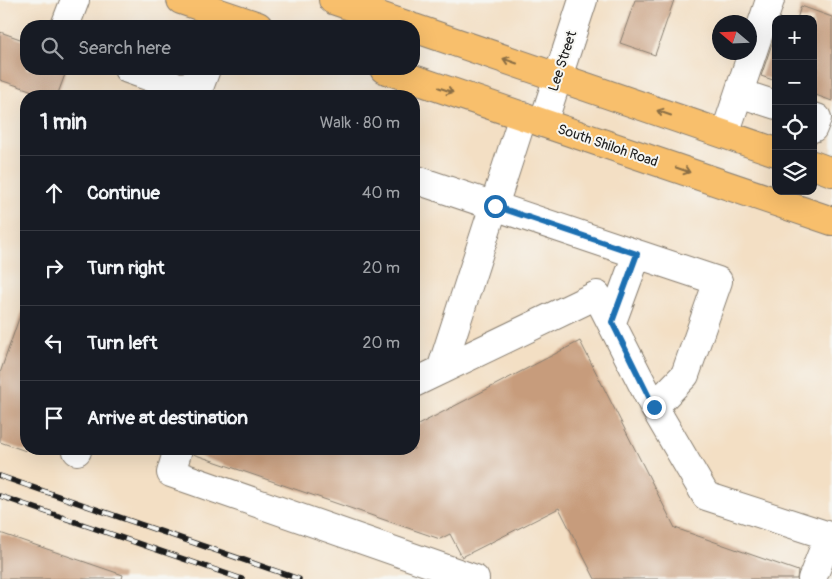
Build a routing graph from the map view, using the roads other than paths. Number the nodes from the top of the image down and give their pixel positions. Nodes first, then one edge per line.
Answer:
1 (75, 0) edge
2 (181, 0) edge
3 (333, 0) edge
4 (583, 0) edge
5 (770, 0) edge
6 (227, 14) edge
7 (67, 20) edge
8 (242, 20) edge
9 (391, 20) edge
10 (420, 30) edge
11 (145, 75) edge
12 (402, 75) edge
13 (557, 77) junction
14 (199, 83) edge
15 (739, 93) junction
16 (772, 104) edge
17 (533, 119) junction
18 (725, 134) junction
19 (772, 151) edge
20 (420, 184) edge
21 (495, 206) junction
22 (832, 221) edge
23 (637, 254) junction
24 (612, 322) junction
25 (441, 370) junction
26 (420, 380) edge
27 (654, 407) junction
28 (176, 455) edge
29 (830, 537) edge
30 (475, 579) edge
31 (812, 579) edge

1 - 7 street
2 - 6 main road
3 - 9 main road
4 - 13 street, Lee Street
5 - 15 street
6 - 8 main road
13 -> 10 main road
11 - 14 street
12 -> 17 main road, South Shiloh Road
13 - 17 street, Lee Street
18 -> 13 main road
15 - 16 street
15 - 18 street
17 - 21 street, Lee Street
17 -> 22 main road, South Shiloh Road
18 - 19 main road
20 - 21 street
21 - 23 street
21 - 25 street, Lee Street
23 - 24 street
23 - 27 street
24 - 25 street
24 - 27 street
25 - 26 street
27 - 29 street
28 - 30 street
29 - 31 street

